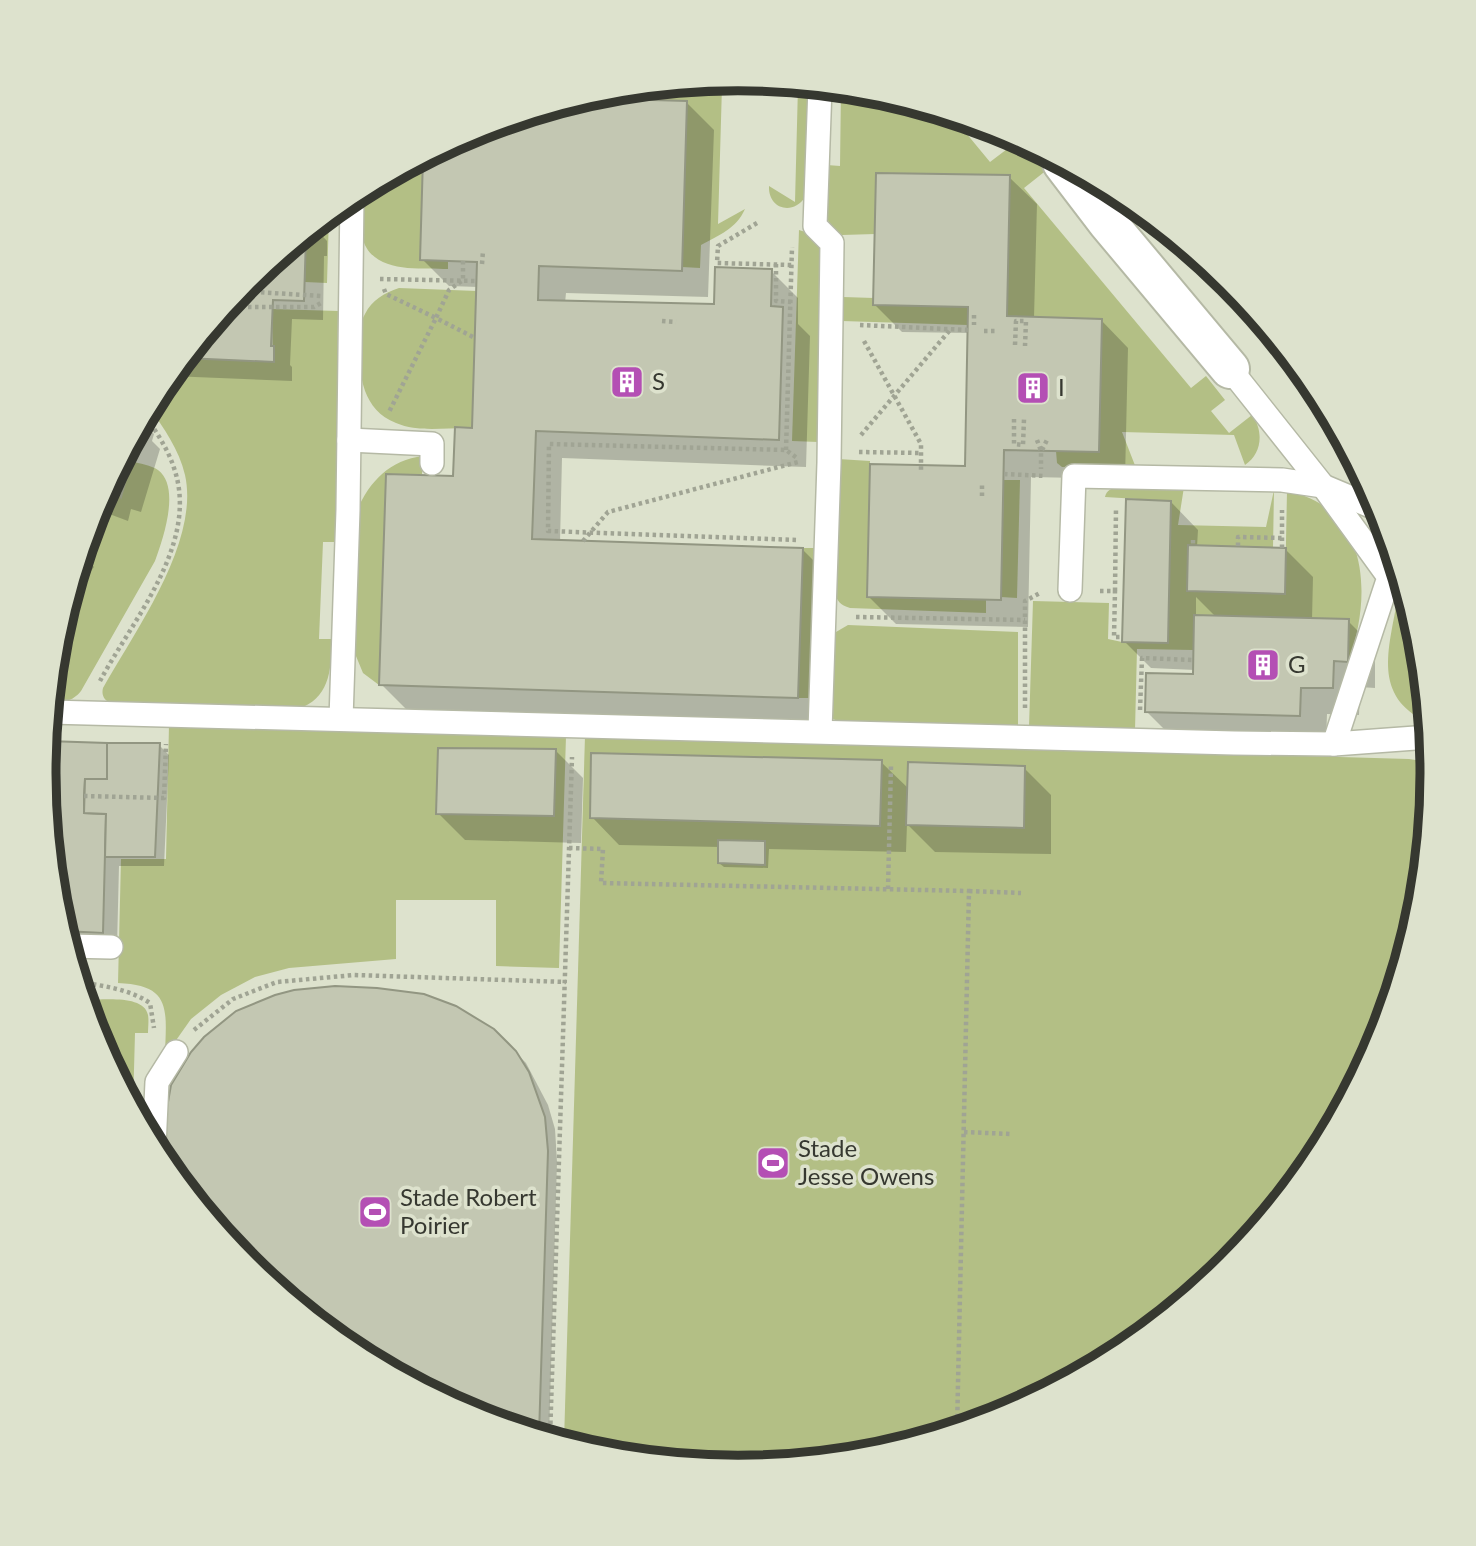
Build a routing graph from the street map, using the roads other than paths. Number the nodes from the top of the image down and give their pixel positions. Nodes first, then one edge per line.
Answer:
1 (820, 96) edge
2 (1075, 180) edge
3 (352, 211) edge
4 (1230, 369) joint
5 (349, 440) junction
6 (432, 463) dead end
7 (1323, 486) junction
8 (1364, 503) edge
9 (1070, 590) road end
10 (59, 712) edge
11 (341, 719) junction
12 (820, 731) junction
13 (1419, 738) edge
14 (1334, 744) junction
15 (78, 946) edge
16 (111, 947) dead end
17 (176, 1052) road end
18 (155, 1126) edge

1 - 12 lane
2 - 4 street
3 - 5 lane
4 - 7 lane
5 - 6 lane
5 - 11 lane
7 - 8 lane
7 - 9 lane
7 - 14 lane
10 - 11 lane
11 - 12 lane
12 - 14 lane
13 - 14 lane
15 - 16 lane
17 - 18 lane

